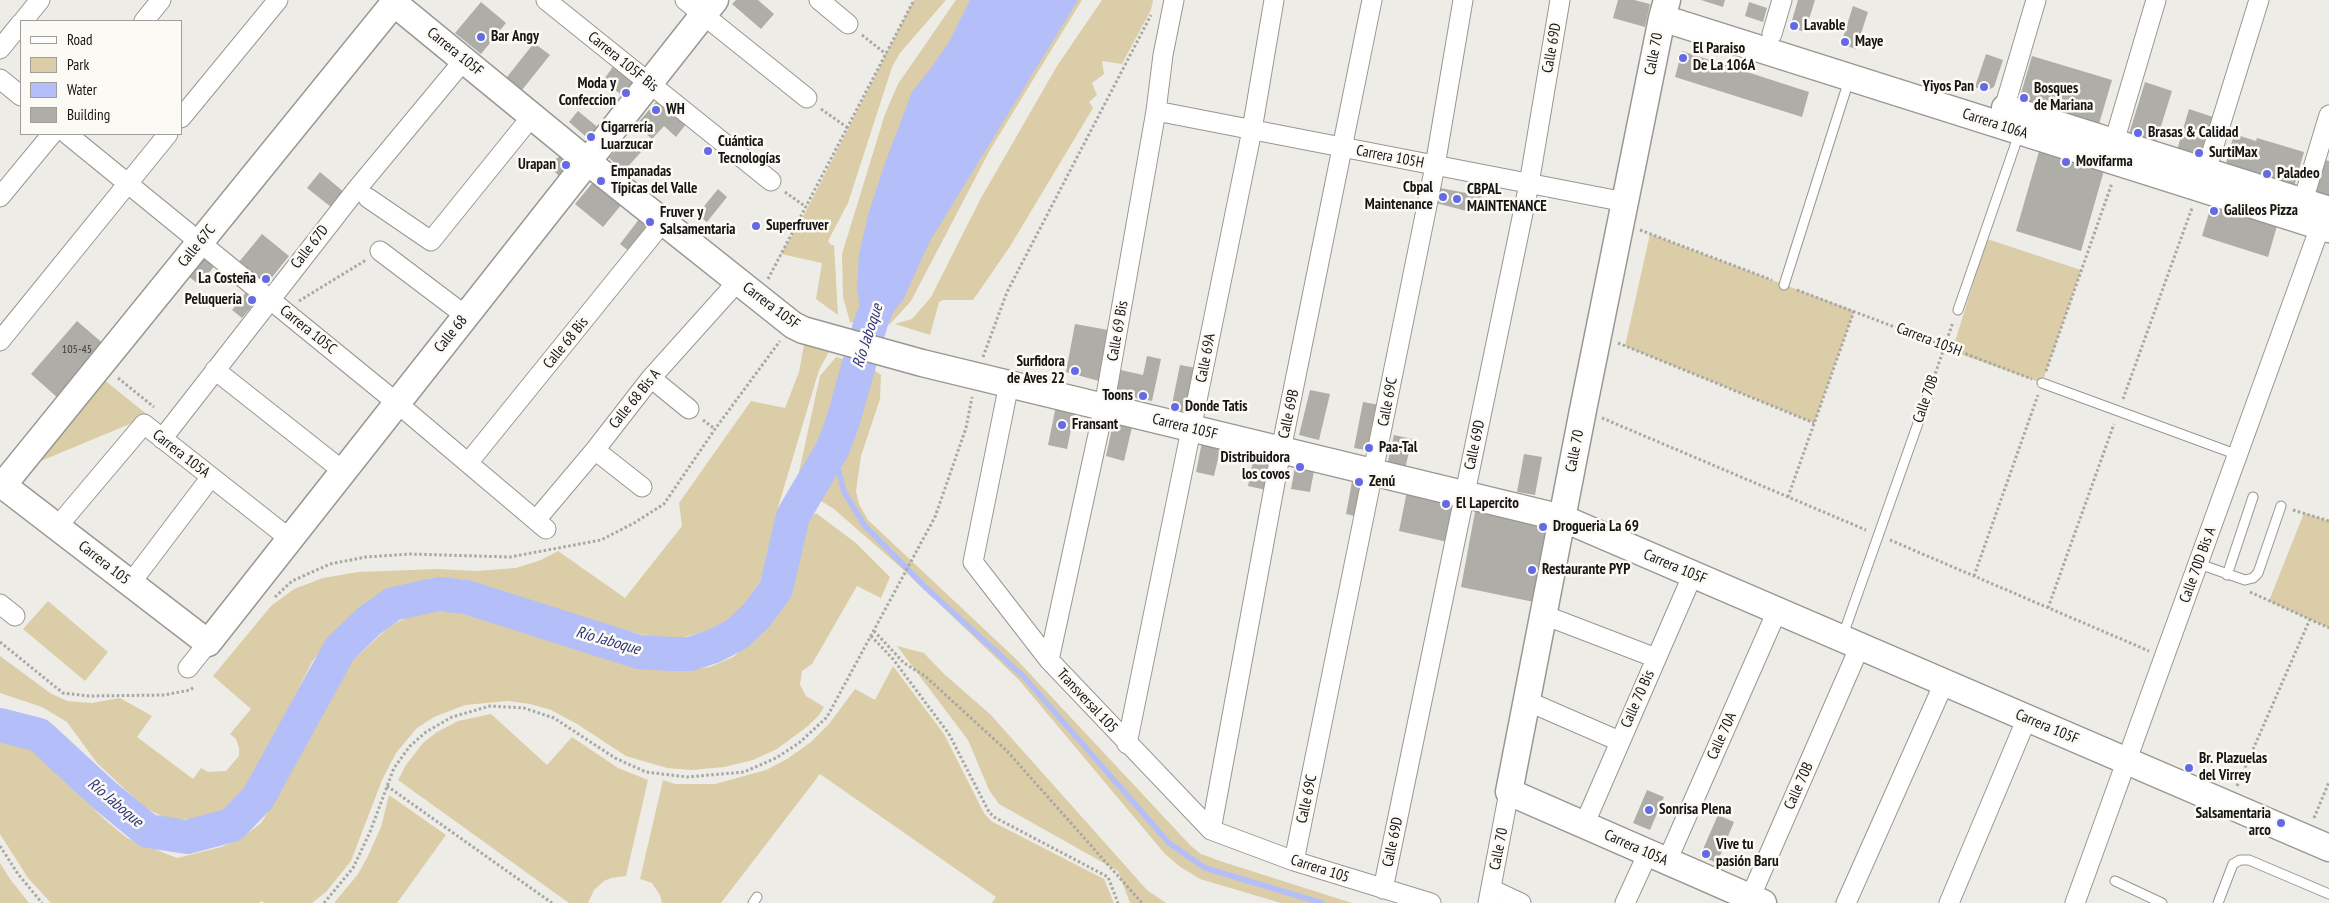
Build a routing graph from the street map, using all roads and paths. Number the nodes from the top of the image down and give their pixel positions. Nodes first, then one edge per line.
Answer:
1 (40, 0) edge
2 (161, 0) edge
3 (278, 0) edge
4 (546, 0) edge
5 (819, 0) edge
6 (914, 0) edge
7 (1174, 0) edge
8 (1274, 0) edge
9 (1372, 0) edge
10 (1463, 0) edge
11 (1560, 0) edge
12 (1782, 0) edge
13 (2035, 0) edge
14 (2156, 0) edge
15 (2259, 0) edge
16 (393, 1) edge
17 (701, 5) edge
18 (1665, 5) edge
19 (1153, 12) dead end
20 (24, 20) edge
21 (145, 20) edge
22 (20, 24) edge
23 (848, 24) joint
24 (1772, 34) junction
25 (0, 49) edge
26 (886, 54) junction
27 (464, 60) junction
28 (1849, 78) junction
29 (0, 79) edge
30 (650, 83) junction
31 (20, 95) edge
32 (807, 98) joint
33 (1156, 112) junction
34 (2329, 115) edge
35 (532, 116) junction
36 (182, 117) edge
37 (2008, 121) junction
38 (848, 128) junction
39 (1252, 130) junction
40 (51, 135) edge
41 (68, 135) edge
42 (167, 135) edge
43 (2114, 142) junction
44 (1344, 148) junction
45 (588, 162) junction
46 (1436, 166) junction
47 (2206, 171) junction
48 (771, 181) joint
49 (128, 183) junction
50 (1529, 184) junction
51 (0, 197) edge
52 (368, 198) dead end
53 (2303, 201) junction
54 (806, 207) junction
55 (1623, 212) junction
56 (663, 222) junction
57 (2326, 222) edge
58 (200, 242) junction
59 (380, 251) joint
60 (738, 281) junction
61 (1784, 285) junction
62 (758, 297) junction
63 (277, 305) junction
64 (1958, 310) joint
65 (1854, 312) junction
66 (466, 316) junction
67 (803, 329) junction
68 (1599, 335) junction
69 (0, 341) edge
70 (1945, 346) junction
71 (102, 364) junction
72 (215, 370) junction
73 (976, 376) junction
74 (651, 378) junction
75 (2042, 383) joint
76 (1009, 384) junction
77 (1928, 395) joint
78 (397, 403) junction
79 (1104, 407) junction
80 (689, 409) dead end
81 (1814, 423) junction
82 (144, 424) junction
83 (1191, 428) junction
84 (162, 438) junction
85 (596, 450) junction
86 (1281, 450) junction
87 (2238, 455) junction
88 (468, 463) junction
89 (343, 471) junction
90 (1373, 472) junction
91 (211, 477) junction
92 (1, 486) edge
93 (642, 487) dead end
94 (1465, 495) junction
95 (1788, 497) dead end
96 (2253, 497) dead end
97 (2281, 506) dead end
98 (1562, 518) junction
99 (541, 525) joint
100 (57, 527) junction
101 (290, 539) junction
102 (2199, 564) junction
103 (1693, 574) junction
104 (2227, 575) junction
105 (130, 584) junction
106 (2242, 589) dead end
107 (272, 600) dead end
108 (0, 604) edge
109 (1777, 611) junction
110 (1544, 615) junction
111 (15, 616) dead end
112 (2310, 619) junction
113 (2329, 628) edge
114 (874, 631) junction
115 (871, 636) junction
116 (0, 642) edge
117 (1851, 642) junction
118 (208, 644) junction
119 (1656, 658) junction
120 (1049, 660) junction
121 (192, 676) joint
122 (1944, 683) junction
123 (1527, 700) junction
124 (2028, 718) junction
125 (1619, 741) junction
126 (1127, 744) junction
127 (2128, 762) junction
128 (2329, 782) edge
129 (387, 786) junction
130 (1510, 792) junction
131 (2229, 805) junction
132 (1584, 825) junction
133 (1211, 830) junction
134 (2306, 838) junction
135 (0, 846) edge
136 (2329, 848) edge
137 (1657, 857) junction
138 (1294, 861) junction
139 (2115, 881) dead end
140 (1383, 889) junction
141 (2329, 894) edge
142 (1489, 896) edge
143 (1742, 898) edge
144 (42, 903) edge
145 (324, 903) edge
146 (552, 903) edge
147 (1118, 903) edge
148 (1142, 903) edge
149 (1431, 903) edge
150 (1521, 903) edge
151 (1625, 903) edge
152 (1846, 903) edge
153 (1949, 903) edge
154 (2075, 903) edge
155 (2162, 903) edge
156 (2218, 903) edge

1 - 20 street
2 - 21 street
3 - 36 street
4 - 30 street, Carrera 105F Bis
5 - 23 street
6 - 26 path
7 - 33 street, Calle 69 Bis
8 - 39 street, Calle 69A
9 - 44 street, Calle 69B
10 - 46 street, Calle 69C
11 - 50 street, Calle 69D
12 - 24 street
13 - 37 street
14 - 43 street
15 - 47 street
16 - 27 street, Carrera 105F
16 - 58 street, Calle 67C
17 - 30 street, Calle 68
17 - 32 street
18 - 24 street, Carrera 106A
18 - 28 street, Carrera 106A
18 - 55 street, Calle 70
19 - 73 path
22 - 25 street
23 - 26 path
24 - 37 street, Carrera 106A
26 - 38 path
27 - 35 street, Carrera 105F
27 - 63 street, Calle 67D
28 - 37 street, Carrera 106A
28 - 61 lane
29 - 31 street
30 - 45 street, Calle 68
30 - 48 street, Carrera 105F Bis
32 - 38 path
33 - 39 street, Carrera 105H
33 - 79 street, Calle 69 Bis
34 - 53 street
35 - 45 street, Carrera 105F
35 - 52 street
37 - 43 street, Carrera 106A
37 - 57 street, Carrera 106A
37 - 64 lane
38 - 54 path
39 - 44 street, Carrera 105H
39 - 83 street, Calle 69A
40 - 51 street
41 - 49 street, Carrera 105C
42 - 49 street
43 - 47 street, Carrera 106A
44 - 46 street, Carrera 105H
44 - 86 street, Calle 69B
45 - 56 street, Carrera 105F
45 - 66 street, Calle 68
46 - 50 street, Carrera 105H
46 - 90 street, Calle 69C
47 - 53 street, Carrera 106A
48 - 54 path
49 - 58 street, Carrera 105C
49 - 69 street
50 - 55 street, Carrera 105H
50 - 94 street, Calle 69D
53 - 57 street, Carrera 106A
54 - 62 path
55 - 61 path, Carrera 105H
55 - 68 street, Calle 70
56 - 60 street, Carrera 105F
56 - 88 street, Calle 68 Bis
57 - 87 street, Calle 70D Bis A
58 - 63 street, Carrera 105C
58 - 71 street, Calle 67C
59 - 63 path
59 - 66 street
60 - 62 street, Carrera 105F
60 - 74 street, Calle 68 Bis A
61 - 65 path, Carrera 105H
62 - 67 street, Carrera 105F
63 - 72 street, Calle 67D
63 - 78 street, Carrera 105C
64 - 70 path, Calle 70B
65 - 70 path, Carrera 105H
65 - 81 path
66 - 78 street, Calle 68
67 - 73 street, Carrera 105F
67 - 107 path
68 - 81 path
68 - 98 street, Calle 70
70 - 75 path, Carrera 105H
70 - 77 path, Calle 70B
71 - 82 path, Carrera 105A
71 - 92 street, Calle 67C
72 - 84 street, Calle 67D
72 - 89 street
73 - 76 street, Carrera 105F
73 - 114 path
74 - 80 street
74 - 85 street, Calle 68 Bis A
75 - 87 lane
76 - 79 street, Carrera 105F
76 - 120 street, Transversal 105
77 - 117 lane, Calle 70B
78 - 88 street, Carrera 105C
78 - 89 street, Calle 68
79 - 83 street, Carrera 105F
79 - 120 street, Calle 69 Bis
81 - 95 path
82 - 84 street, Carrera 105A
82 - 100 street
83 - 86 street, Carrera 105F
83 - 126 street, Calle 69A
84 - 91 street, Carrera 105A
85 - 93 street
85 - 99 street, Calle 68 Bis A
86 - 90 street, Carrera 105F
86 - 133 street, Calle 69B
87 - 102 street, Calle 70D Bis A
88 - 99 street, Carrera 105C
89 - 101 street, Calle 68
90 - 94 street, Carrera 105F
90 - 138 street, Calle 69C
91 - 101 street, Carrera 105A
91 - 105 street
92 - 100 street, Carrera 105
94 - 98 street, Carrera 105F
94 - 140 street, Calle 69D
96 - 104 lane
97 - 104 lane
98 - 103 street, Carrera 105F
98 - 110 street, Calle 70
100 - 105 street, Carrera 105
101 - 118 street, Calle 68
102 - 104 lane
102 - 127 street, Calle 70D Bis A
103 - 109 street, Carrera 105F
103 - 119 street, Calle 70 Bis
105 - 118 street, Carrera 105
106 - 112 path
108 - 111 street
109 - 117 street, Carrera 105F
109 - 137 street, Calle 70A
110 - 119 street
110 - 123 street, Calle 70
112 - 113 path
112 - 131 path
114 - 115 path
114 - 148 path
115 - 129 path
115 - 147 path
116 - 121 path
117 - 122 street, Carrera 105F
117 - 143 street, Calle 70B
118 - 121 street, Calle 68
119 - 125 street, Calle 70 Bis
120 - 126 street, Transversal 105
122 - 124 street, Carrera 105F
122 - 152 street
123 - 125 street
123 - 130 street, Calle 70
124 - 127 street, Carrera 105F
124 - 153 street
125 - 132 street, Calle 70 Bis
126 - 133 street, Transversal 105
127 - 131 street, Carrera 105F
127 - 154 street, Calle 70D Bis A
128 - 134 path
129 - 145 path
129 - 146 path
130 - 132 street, Carrera 105A
130 - 142 street, Calle 70
131 - 134 street, Carrera 105F
132 - 137 street, Carrera 105A
133 - 138 street, Carrera 105
134 - 136 street, Carrera 105F
135 - 144 path
137 - 143 street, Carrera 105A
137 - 151 street, Calle 70A
138 - 140 street, Carrera 105
139 - 155 lane
140 - 149 street, Carrera 105
141 - 156 lane
142 - 150 street

